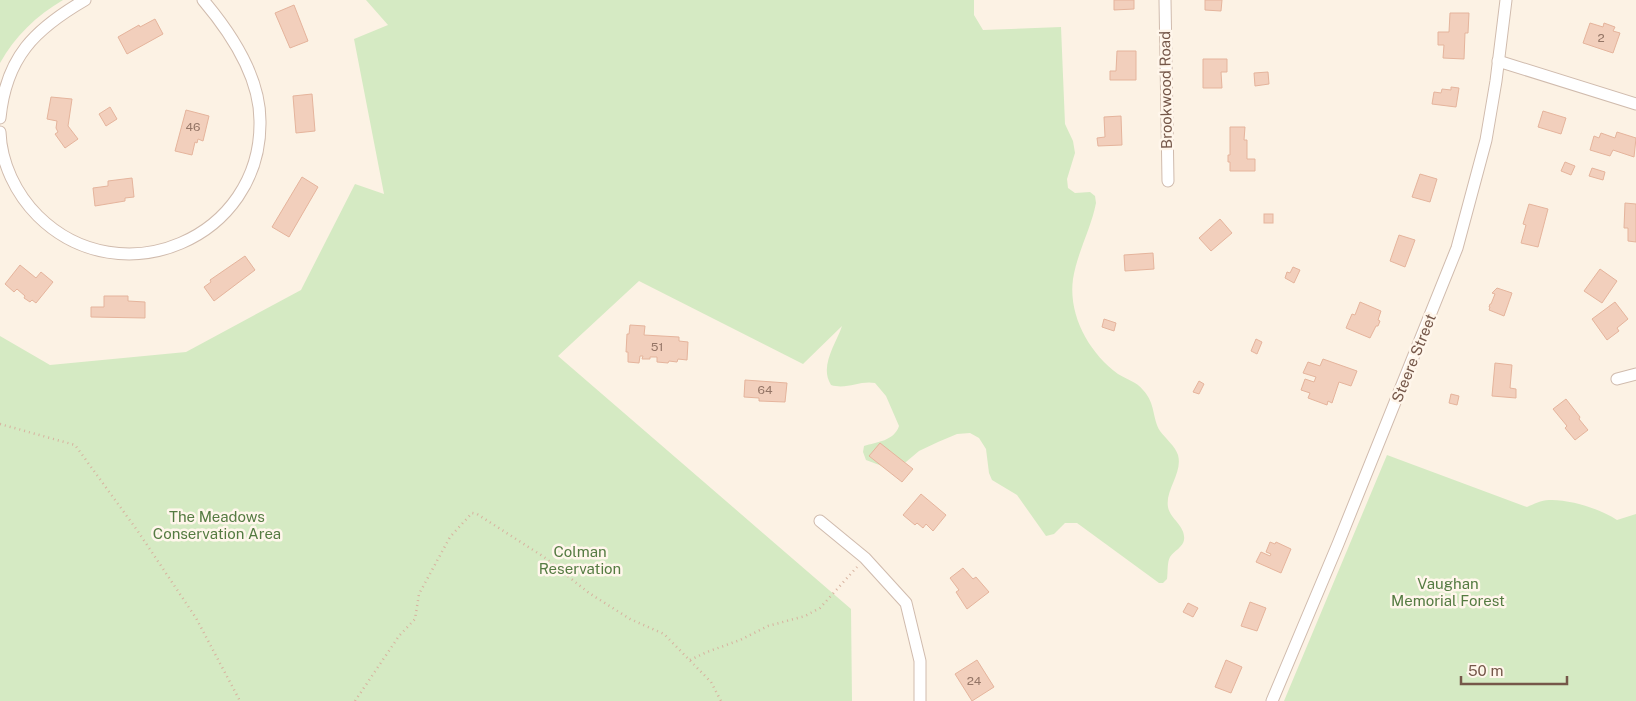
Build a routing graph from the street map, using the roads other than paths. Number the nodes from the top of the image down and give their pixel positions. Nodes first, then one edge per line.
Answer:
1 (84, 0) edge
2 (203, 0) edge
3 (1165, 0) edge
4 (1506, 0) edge
5 (1498, 61) junction
6 (1636, 104) edge
7 (0, 118) edge
8 (0, 132) edge
9 (1168, 181) dead end
10 (1636, 374) edge
11 (1617, 379) dead end
12 (820, 521) dead end
13 (920, 701) edge
14 (1272, 701) edge

1 - 7 street
2 - 8 street
3 - 9 street, Brookwood Road
4 - 5 street, Steere Street
5 - 6 street
5 - 14 street, Steere Street
10 - 11 street
12 - 13 street

